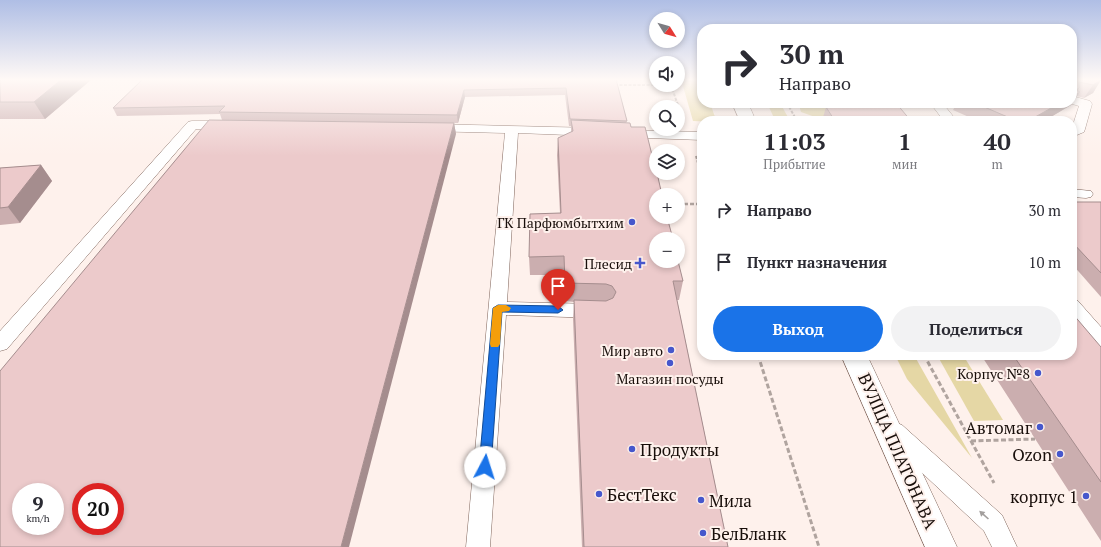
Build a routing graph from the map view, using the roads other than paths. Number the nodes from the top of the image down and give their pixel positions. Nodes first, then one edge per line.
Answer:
1 (1086, 105) edge
2 (940, 108) dead end
3 (947, 116) edge
4 (238, 126) edge
5 (418, 128) edge
6 (512, 128) junction
7 (1077, 131) edge
8 (697, 136) edge
9 (498, 308) junction
10 (604, 311) edge
11 (1077, 312) edge
12 (1101, 340) edge
13 (0, 344) edge
14 (856, 360) edge
15 (886, 425) junction
16 (478, 547) edge
17 (941, 547) edge
18 (1005, 547) edge

1 - 7 lane
2 - 3 lane
4 - 13 lane
5 - 6 lane
6 - 8 lane
6 - 9 lane
9 - 10 lane
9 - 16 lane
11 - 12 lane
14 - 15 main road, ВУЛІЦА ПЛАТОНАВА
15 - 17 main road, ВУЛІЦА ПЛАТОНАВА
18 -> 15 lane

